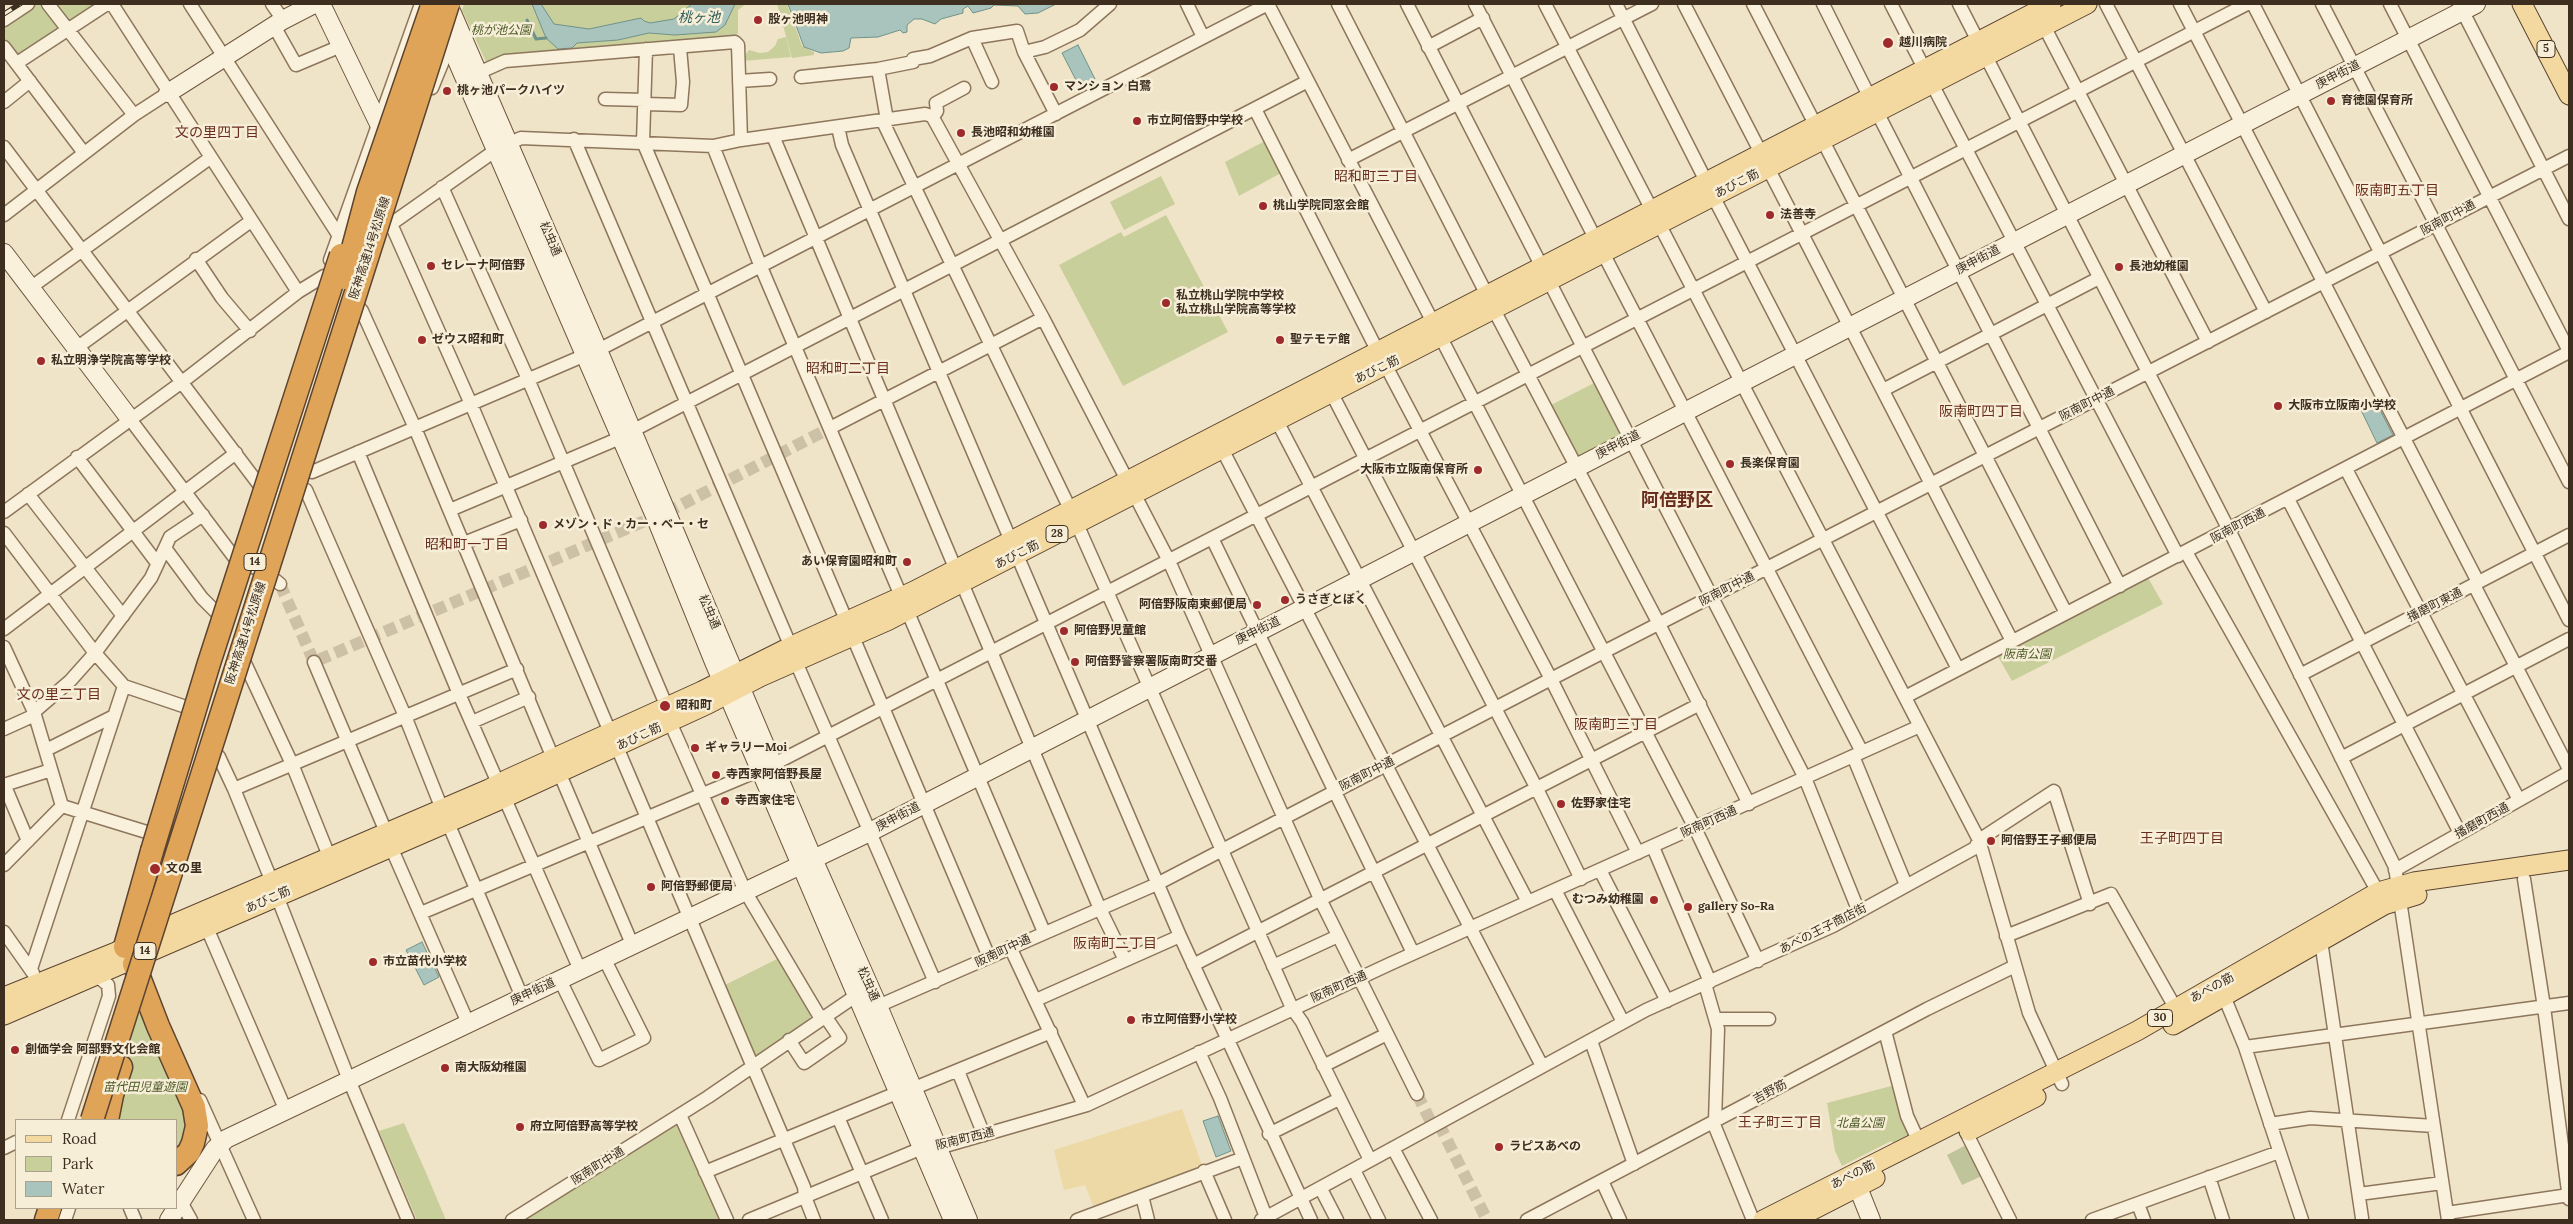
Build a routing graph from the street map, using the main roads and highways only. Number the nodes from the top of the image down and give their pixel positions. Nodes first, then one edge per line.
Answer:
1 (2087, 4) edge
2 (2522, 4) edge
3 (2535, 4) edge
4 (444, 5) edge
5 (2041, 11) edge
6 (2569, 72) edge
7 (2569, 95) edge
8 (368, 192) junction
9 (1382, 359) junction
10 (1132, 488) junction
11 (389, 839) junction
12 (2569, 860) edge
13 (2569, 873) edge
14 (2398, 885) junction
15 (274, 889) junction
16 (155, 928) junction
17 (129, 955) junction
18 (2222, 990) junction
19 (4, 997) edge
20 (4, 1015) edge
21 (2057, 1074) junction
22 (70, 1119) edge
23 (92, 1119) edge
24 (107, 1119) edge
25 (178, 1162) edge
26 (1856, 1181) junction
27 (1763, 1220) edge
28 (1793, 1220) edge

1 - 5 main road, あびこ筋 / 28
2 - 7 main road, 5
3 - 6 main road, 5
4 - 8 highway, 阪神高速14号松原線 / 14, bridge
4 - 16 highway, 阪神高速14号松原線 / 14, bridge
5 - 9 main road, あびこ筋 / 28
8 - 17 highway, bridge
8 - 22 highway, 阪神高速14号松原線 / 14, bridge
9 - 10 main road, あびこ筋 / 28
9 - 10 main road, あびこ筋 / 28
10 - 11 main road, あびこ筋 / 28
11 - 15 main road, あびこ筋 / 28
11 - 15 main road, あびこ筋 / 28
12 - 14 main road, あべの筋 / 30
13 - 14 main road, あべの筋 / 30
14 - 18 main road, あべの筋 / 30
14 - 18 main road, あべの筋 / 30
15 - 16 main road, あびこ筋 / 28
15 - 17 main road, あびこ筋 / 28
16 - 17 main road, あびこ筋 / 28
16 - 23 highway, 阪神高速14号松原線 / 14, bridge
16 - 24 highway, bridge
17 - 19 main road, あびこ筋 / 28
17 - 20 main road, あびこ筋 / 28
17 - 25 highway
18 - 21 main road, あべの筋 / 30
18 - 21 main road, あべの筋 / 30
21 - 26 main road, あべの筋 / 30
21 - 26 main road, あべの筋 / 30
26 - 27 main road, あべの筋 / 30
26 - 28 main road, あべの筋 / 30

